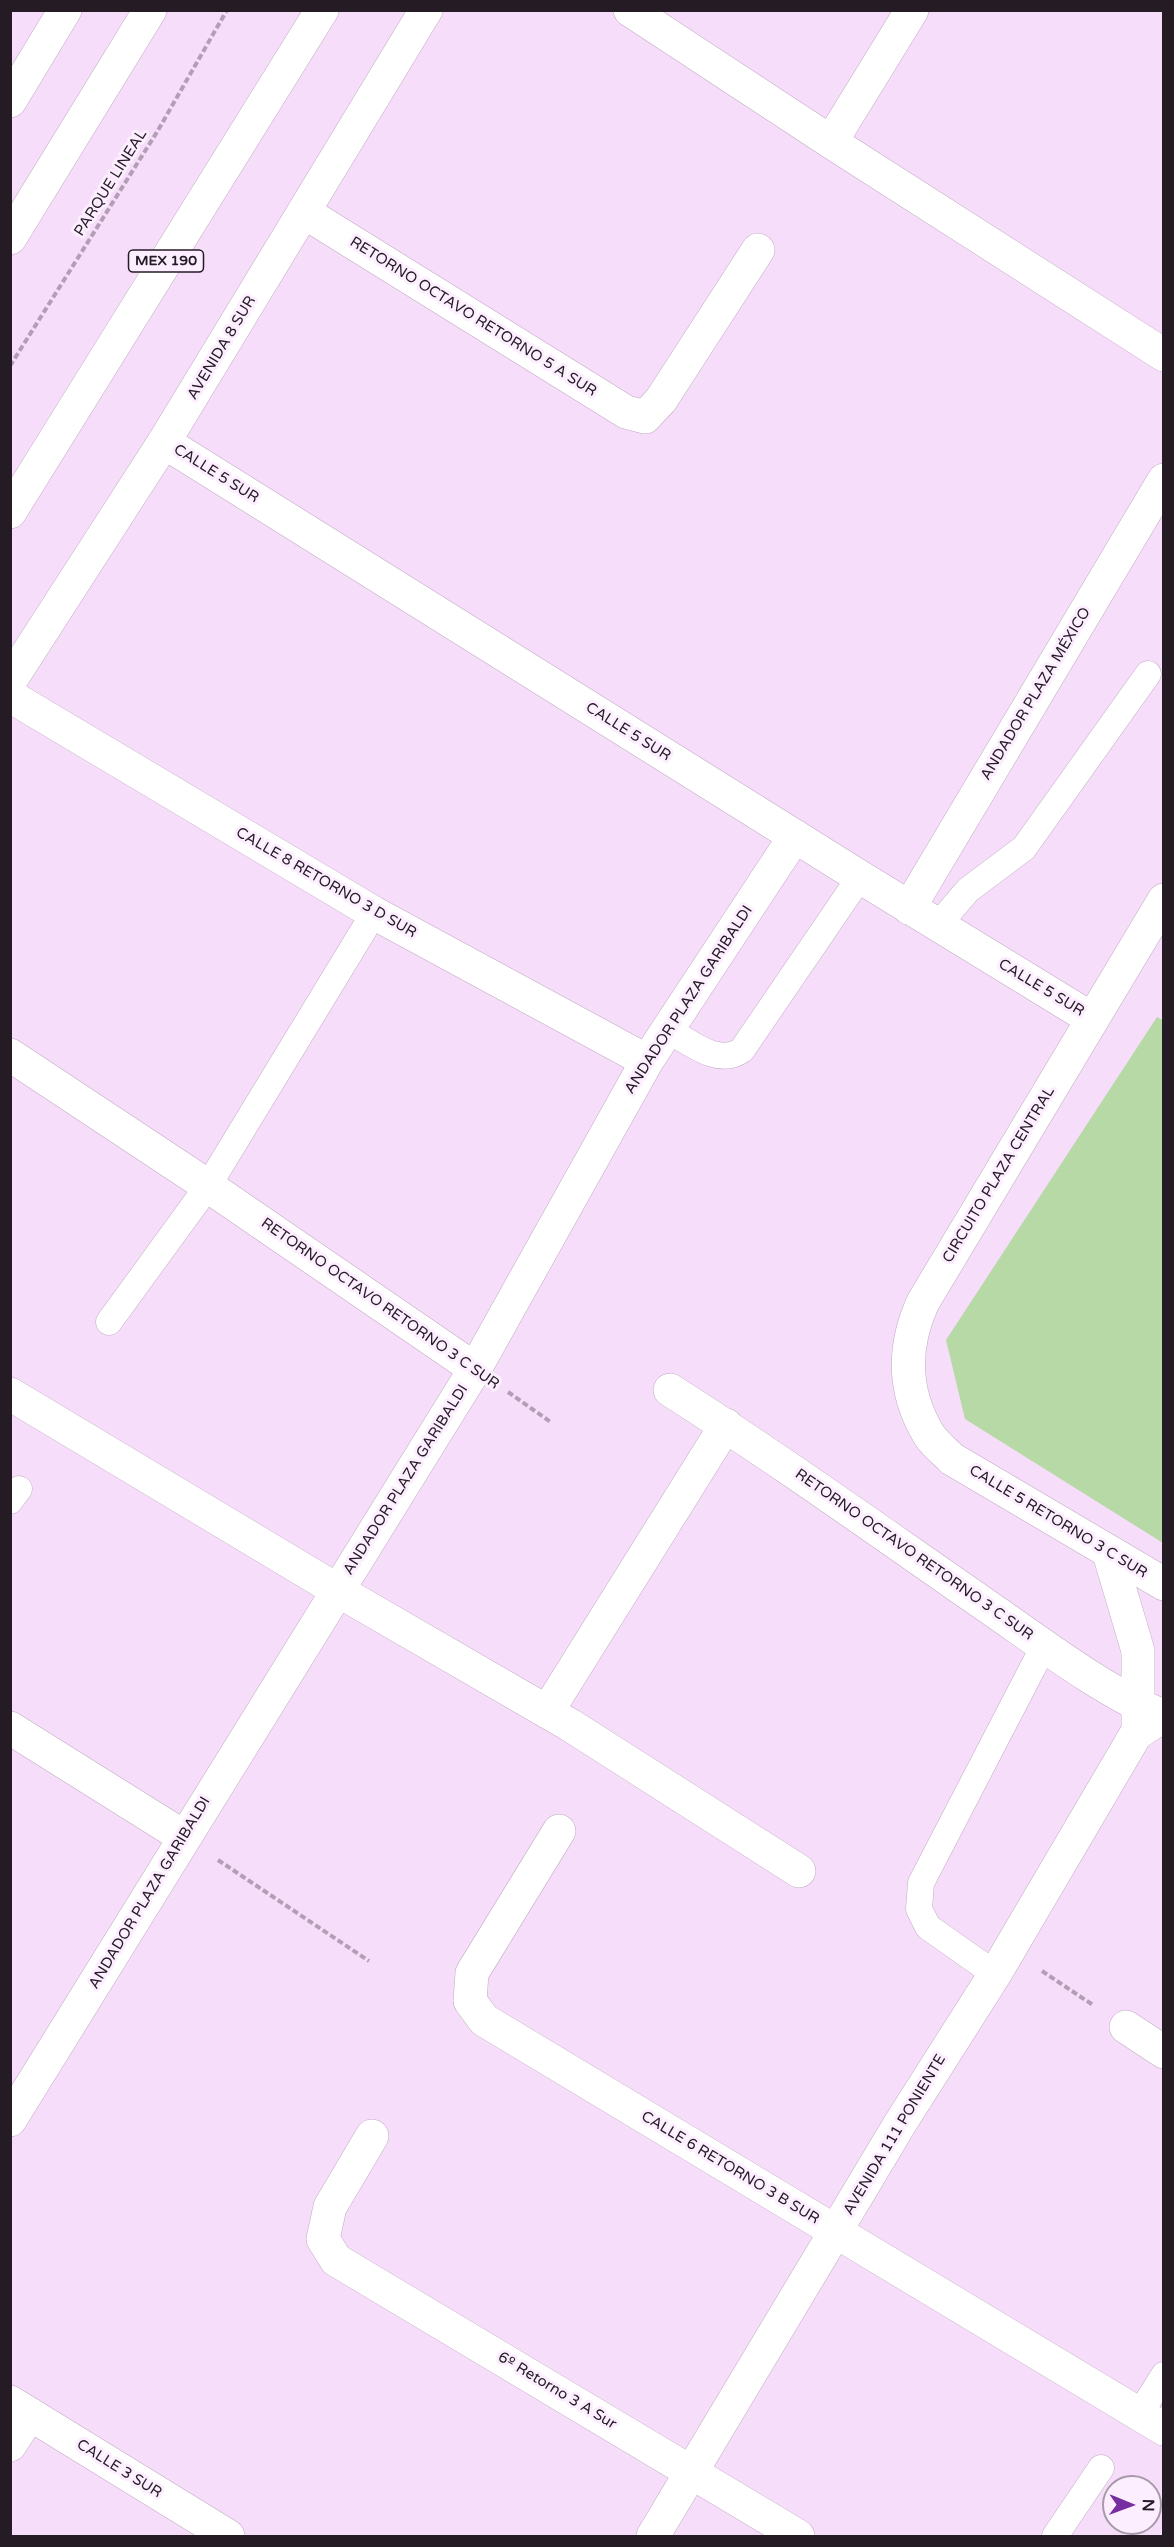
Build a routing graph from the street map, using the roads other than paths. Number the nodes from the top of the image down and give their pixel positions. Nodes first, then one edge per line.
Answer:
1 (150, 10) edge
2 (322, 10) edge
3 (426, 10) edge
4 (630, 10) edge
5 (912, 10) edge
6 (54, 14) edge
7 (10, 101) edge
8 (831, 142) junction
9 (304, 212) junction
10 (10, 238) edge
11 (759, 250) dead end
12 (1164, 355) edge
13 (164, 442) junction
14 (1164, 480) edge
15 (10, 512) edge
16 (1148, 674) dead end
17 (10, 681) edge
18 (10, 696) edge
19 (795, 836) junction
20 (860, 877) junction
21 (1164, 900) edge
22 (909, 908) junction
23 (374, 913) junction
24 (938, 925) junction
25 (1092, 1019) junction
26 (668, 1030) junction
27 (10, 1055) edge
28 (647, 1061) junction
29 (208, 1185) junction
30 (109, 1322) dead end
31 (476, 1370) junction
32 (670, 1390) dead end
33 (10, 1394) edge
34 (726, 1425) junction
35 (952, 1459) joint
36 (1109, 1553) junction
37 (1164, 1584) edge
38 (337, 1590) junction
39 (1044, 1646) junction
40 (547, 1712) junction
41 (1150, 1718) edge
42 (10, 1728) edge
43 (559, 1831) dead end
44 (184, 1837) junction
45 (799, 1871) dead end
46 (1001, 1961) junction
47 (1126, 2028) road end
48 (1164, 2052) edge
49 (15, 2103) edge
50 (372, 2136) dead end
51 (837, 2232) junction
52 (1164, 2375) edge
53 (20, 2408) edge
54 (1151, 2422) edge
55 (10, 2445) edge
56 (1101, 2468) dead end
57 (693, 2472) junction
58 (228, 2536) edge
59 (653, 2536) edge
60 (798, 2536) edge
61 (1055, 2536) edge

1 - 10 main road
2 - 15 main road, MEX 190
3 - 9 main road, AVENIDA 8 SUR
4 - 8 main road
5 - 8 main road
6 - 7 main road
8 - 12 main road
9 - 11 main road, RETORNO OCTAVO RETORNO 5 A SUR
9 - 13 main road, AVENIDA 8 SUR
13 - 17 main road, AVENIDA 8 SUR
13 - 19 main road, CALLE 5 SUR
14 - 22 main road, ANDADOR PLAZA MÉXICO
16 - 24 lane
18 - 23 main road, CALLE 8 RETORNO 3 D SUR
19 - 20 main road, CALLE 5 SUR
19 - 26 main road, ANDADOR PLAZA GARIBALDI
20 - 22 main road, CALLE 5 SUR
20 - 26 lane
21 - 25 main road, CIRCUITO PLAZA CENTRAL
22 - 24 main road, CALLE 5 SUR
23 - 28 main road, CALLE 8 RETORNO 3 D SUR
23 - 29 lane
24 - 25 main road, CALLE 5 SUR
25 - 35 main road, CIRCUITO PLAZA CENTRAL
26 - 28 main road, ANDADOR PLAZA GARIBALDI
27 - 29 main road, RETORNO OCTAVO RETORNO 3 C SUR
28 - 31 main road, ANDADOR PLAZA GARIBALDI
29 - 30 lane
29 - 31 main road, RETORNO OCTAVO RETORNO 3 C SUR
31 - 38 main road, ANDADOR PLAZA GARIBALDI
32 - 34 main road, RETORNO OCTAVO RETORNO 3 C SUR
33 - 38 main road
34 - 39 main road, RETORNO OCTAVO RETORNO 3 C SUR
34 - 40 main road
35 - 36 main road, CALLE 5 RETORNO 3 C SUR
36 - 37 main road, CALLE 5 RETORNO 3 C SUR
36 - 41 main road
38 - 40 main road
38 - 44 main road, ANDADOR PLAZA GARIBALDI
39 - 41 main road, RETORNO OCTAVO RETORNO 3 C SUR
39 - 46 lane
40 - 45 main road
41 - 46 main road, AVENIDA 111 PONIENTE
42 - 44 main road
43 - 51 main road, CALLE 6 RETORNO 3 B SUR
44 - 49 main road, ANDADOR PLAZA GARIBALDI
46 - 51 main road, AVENIDA 111 PONIENTE
47 - 48 main road
50 - 57 main road, 6º Retorno 3 A Sur
51 - 54 main road, CALLE 6 RETORNO 3 B SUR
51 - 57 main road, AVENIDA 111 PONIENTE
52 - 54 lane
53 - 55 main road
53 - 58 main road, CALLE 3 SUR
56 - 61 lane
57 - 59 main road, AVENIDA 111 PONIENTE
57 - 60 main road, 6º Retorno 3 A Sur

